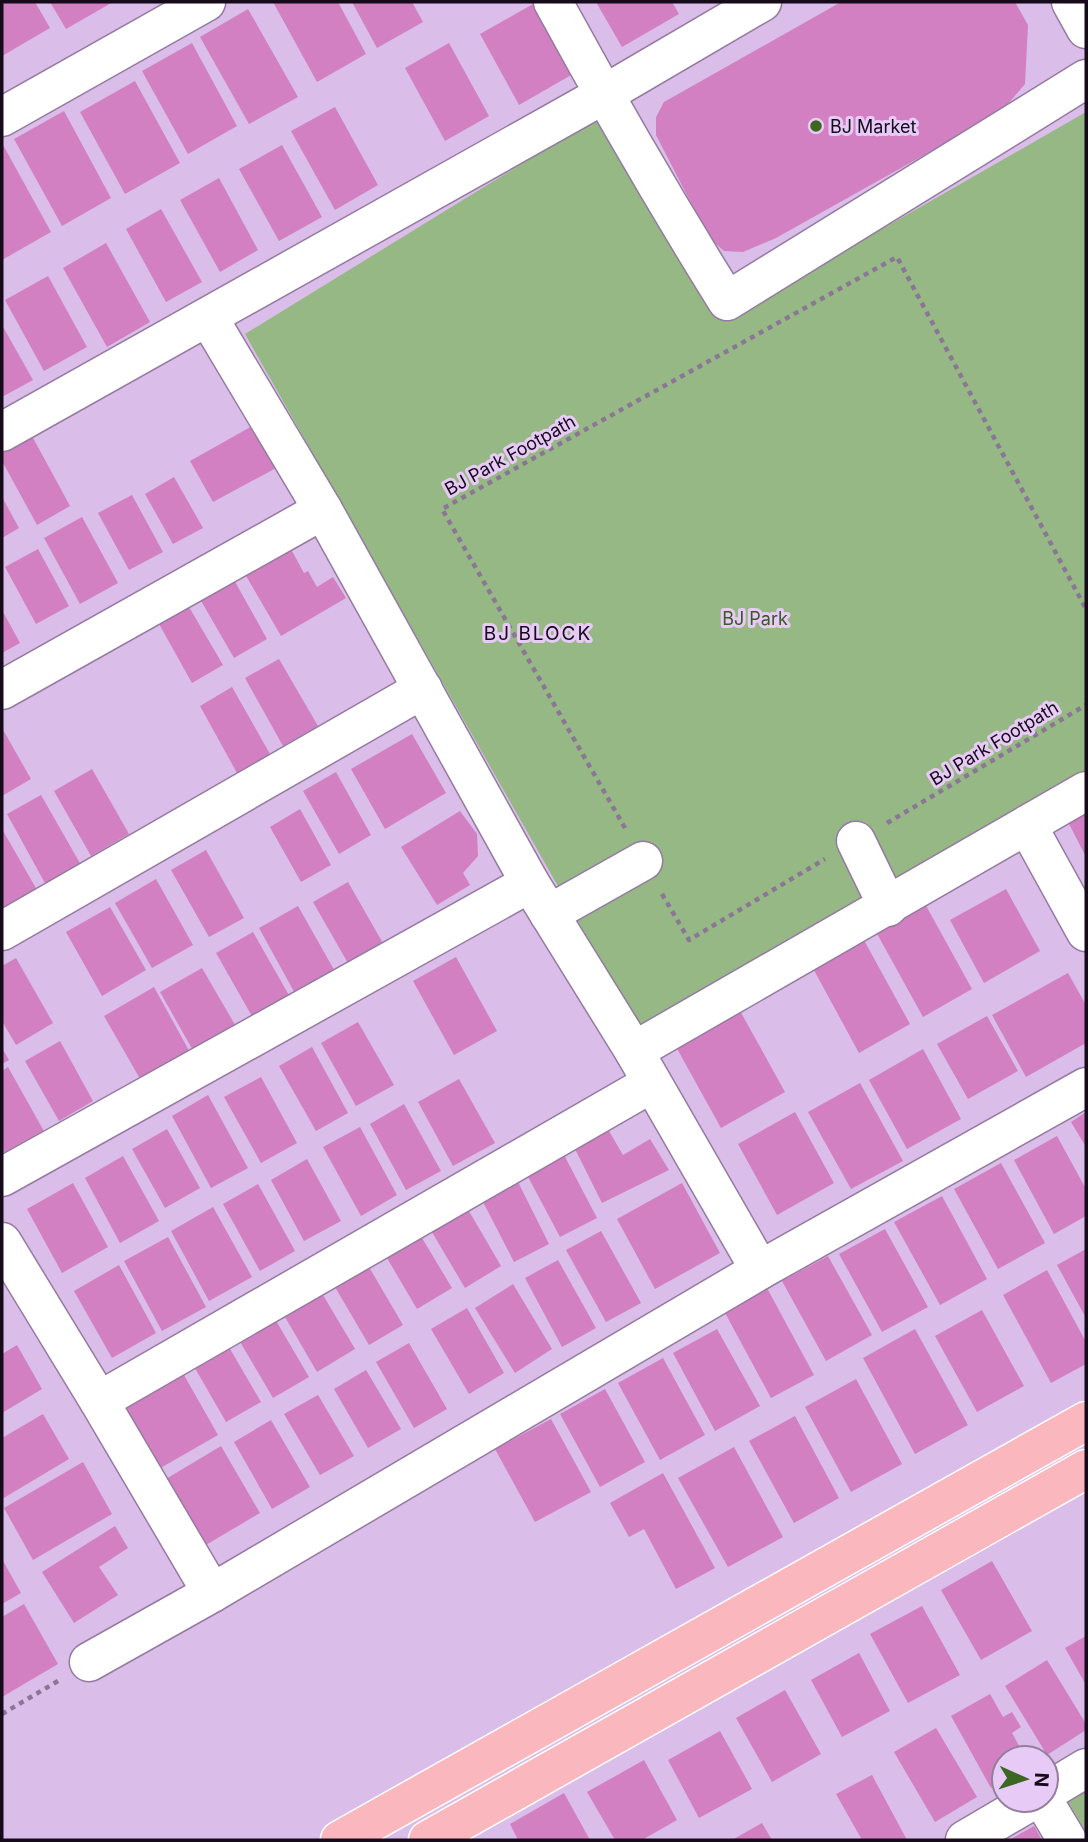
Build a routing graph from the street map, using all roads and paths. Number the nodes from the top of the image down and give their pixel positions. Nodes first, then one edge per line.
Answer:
1 (206, 2) edge
2 (553, 2) edge
3 (762, 2) edge
4 (1071, 2) edge
5 (1086, 30) edge
6 (1086, 79) edge
7 (603, 95) junction
8 (2, 117) edge
9 (208, 317) junction
10 (2, 432) edge
11 (323, 510) junction
12 (1086, 609) edge
13 (2, 690) edge
14 (423, 690) junction
15 (1086, 705) edge
16 (1086, 791) edge
17 (1027, 825) junction
18 (856, 841) junction
19 (643, 861) junction
20 (539, 899) junction
21 (888, 906) junction
22 (2, 932) edge
23 (1086, 932) edge
24 (634, 1051) junction
25 (652, 1083) junction
26 (1086, 1087) edge
27 (2, 1177) edge
28 (2, 1242) edge
29 (760, 1270) junction
30 (99, 1401) junction
31 (1086, 1420) edge
32 (1086, 1469) edge
33 (212, 1593) junction
34 (89, 1662) joint
35 (2, 1714) edge
36 (1086, 1768) edge
37 (1060, 1784) edge
38 (1009, 1814) edge
39 (1051, 1814) edge
40 (340, 1840) edge
41 (428, 1840) edge
42 (965, 1840) edge
43 (1067, 1840) edge

1 - 8 street
2 - 7 street
3 - 7 street
4 - 5 street
6 - 7 street
7 - 9 street
9 - 10 street
9 - 11 street
11 - 13 street
11 - 14 street
12 - 19 path, BJ Park Footpath
14 - 20 street
14 - 22 street
15 - 18 path, BJ Park Footpath
16 - 17 street
17 - 21 street
17 - 23 street
18 - 19 path, BJ Park Footpath
18 - 21 street
19 - 20 street
20 - 24 street
20 - 27 street
21 - 24 street
24 - 25 street
25 - 29 street
25 - 30 street
26 - 29 street
28 - 30 street
29 - 33 street
30 - 33 street
31 - 40 main road
32 - 41 main road
33 - 34 street
34 - 35 path
36 - 37 street
38 - 42 street
39 - 43 street

